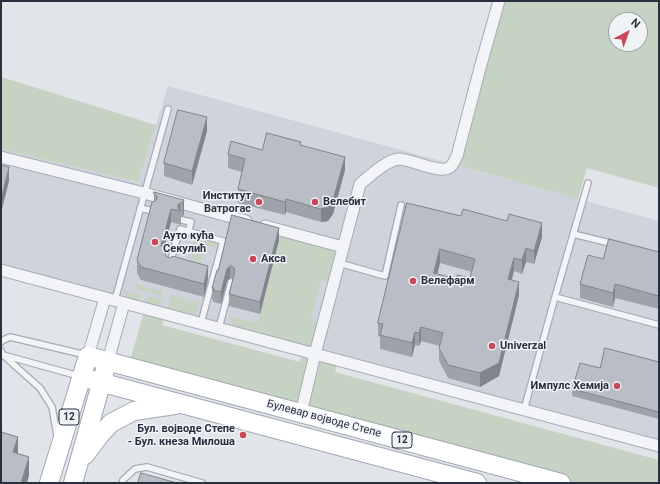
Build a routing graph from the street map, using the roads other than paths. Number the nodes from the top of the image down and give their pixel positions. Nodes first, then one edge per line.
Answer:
1 (499, 1) edge
2 (168, 109) dead end
3 (1, 157) edge
4 (588, 182) dead end
5 (144, 193) junction
6 (401, 204) dead end
7 (140, 208) junction
8 (153, 211) edge
9 (182, 220) dead end
10 (188, 232) junction
11 (573, 234) junction
12 (618, 245) edge
13 (343, 247) junction
14 (339, 263) junction
15 (169, 267) edge
16 (1, 270) edge
17 (231, 282) edge
18 (555, 297) junction
19 (115, 300) junction
20 (200, 323) junction
21 (659, 325) edge
22 (219, 328) junction
23 (1, 342) edge
24 (2, 353) edge
25 (315, 354) junction
26 (88, 356) junction
27 (108, 361) junction
28 (81, 377) junction
29 (102, 382) junction
30 (182, 404) junction
31 (524, 410) junction
32 (301, 413) junction
33 (659, 446) edge
34 (57, 456) junction
35 (79, 464) junction
36 (49, 483) edge
37 (73, 483) edge
38 (122, 483) edge
39 (202, 483) edge
40 (477, 483) edge
41 (561, 483) edge

1 - 13 street
2 - 5 lane
3 - 5 street
4 - 11 lane
5 - 7 lane
5 - 13 street
6 - 14 lane
7 - 8 lane
7 - 19 lane
9 - 10 lane
10 - 15 lane
10 - 20 lane
11 - 12 lane
11 - 18 lane
13 - 14 street
14 - 25 street
16 - 19 street
17 - 22 lane
18 - 21 lane
18 - 31 lane
19 - 20 street
19 - 26 street
19 - 27 street
20 - 22 street
22 - 25 street
23 - 26 lane
24 - 28 lane
24 - 34 lane
25 - 31 street
25 - 32 street
26 - 27 main road, Булевар војводе Степе / 12
26 - 28 main road, 12
27 - 29 main road
27 - 32 main road, Булевар војводе Степе / 12
28 - 29 main road, Булевар војводе Степе
28 - 34 main road, 12
29 - 30 main road, Булевар војводе Степе
29 - 35 main road
30 - 35 main road, 12
30 - 40 main road, Булевар војводе Степе / 12
31 - 33 street
32 - 41 main road, Булевар војводе Степе / 12
34 - 36 main road, 12
35 - 37 main road, 12
38 - 39 lane

